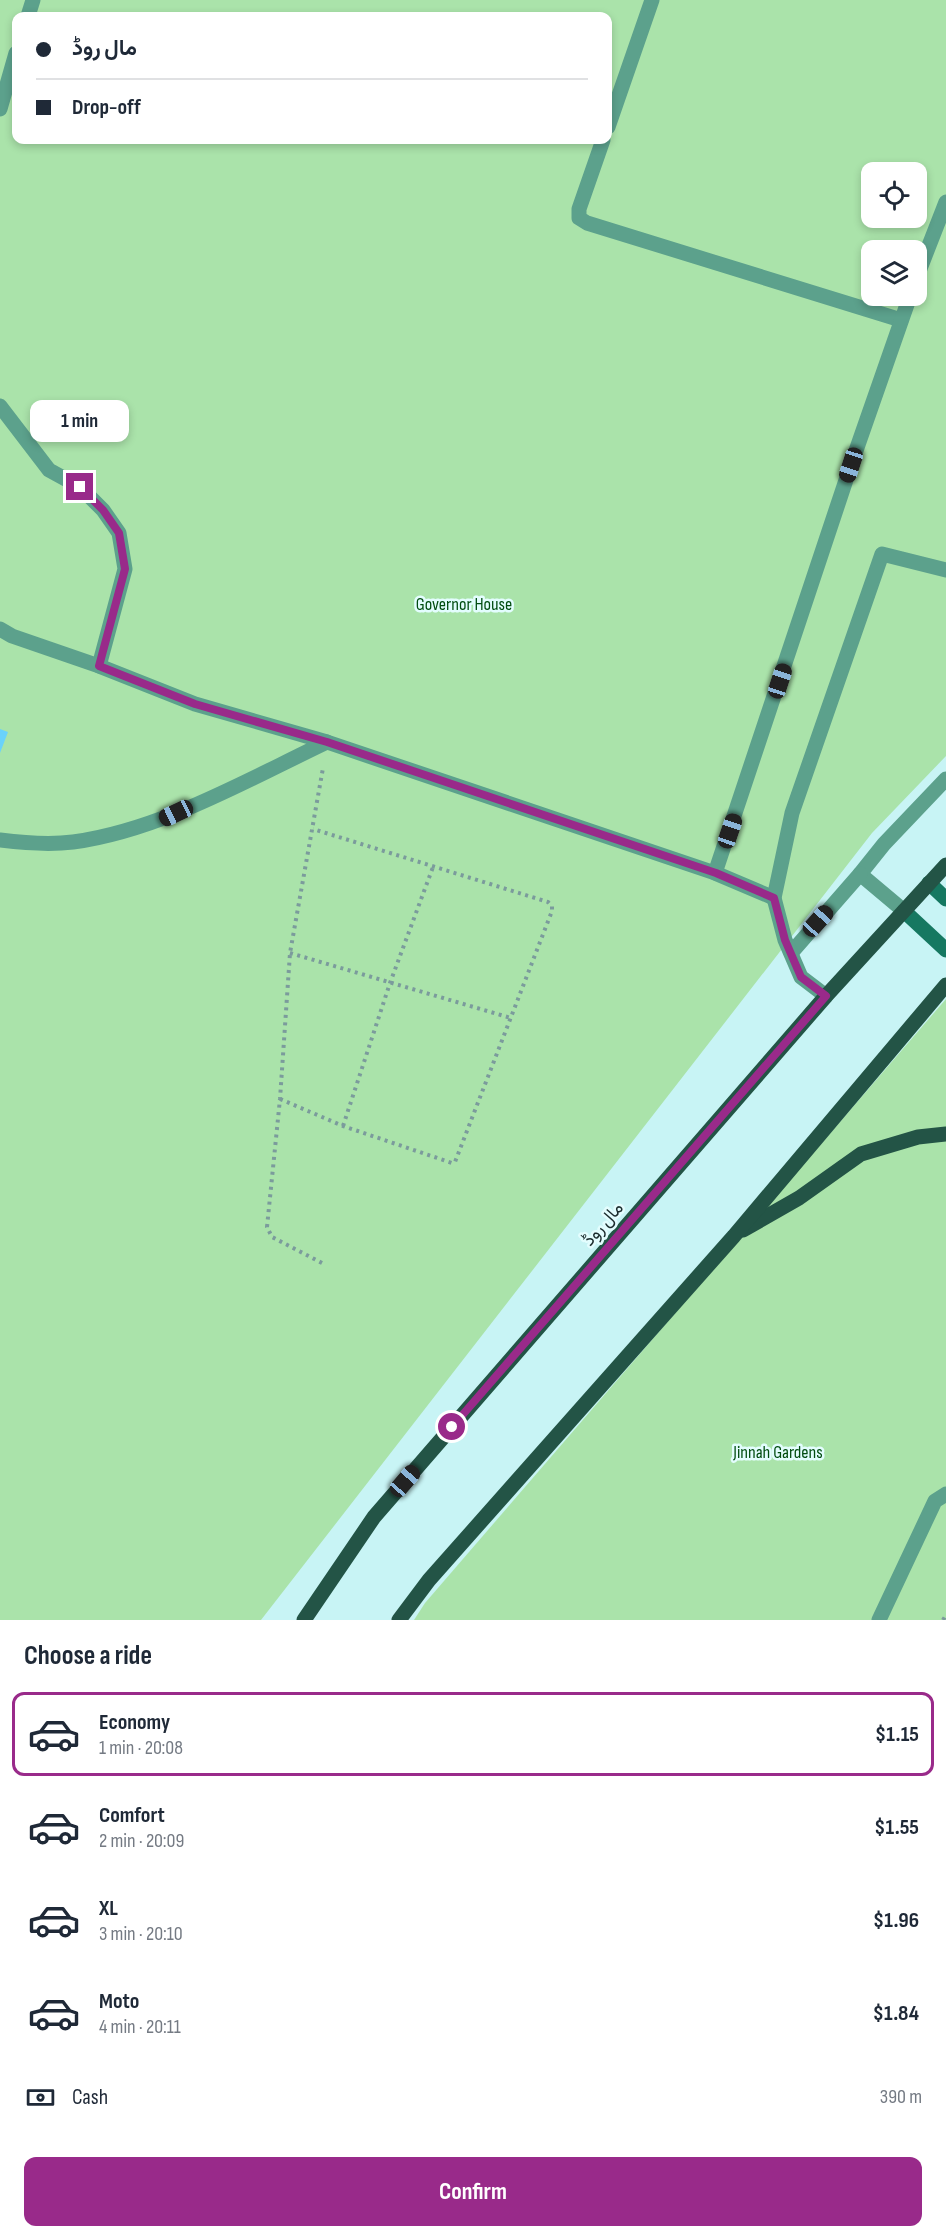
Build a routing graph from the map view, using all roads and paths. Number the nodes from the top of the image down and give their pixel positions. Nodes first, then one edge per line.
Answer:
1 (652, 0) edge
2 (12, 70) edge
3 (8, 87) edge
4 (0, 109) edge
5 (612, 115) edge
6 (602, 144) edge
7 (946, 202) edge
8 (927, 251) edge
9 (906, 306) edge
10 (901, 320) junction
11 (0, 406) edge
12 (946, 570) edge
13 (0, 629) edge
14 (99, 666) junction
15 (327, 742) junction
16 (946, 779) edge
17 (312, 829) junction
18 (0, 840) edge
19 (946, 865) edge
20 (433, 867) junction
21 (716, 873) junction
22 (860, 874) junction
23 (929, 883) junction
24 (774, 898) junction
25 (946, 899) edge
26 (904, 911) junction
27 (946, 950) edge
28 (290, 953) junction
29 (790, 953) junction
30 (390, 983) junction
31 (946, 985) edge
32 (826, 996) junction
33 (512, 1018) junction
34 (280, 1099) junction
35 (343, 1126) junction
36 (946, 1134) edge
37 (734, 1236) junction
38 (322, 1263) dead end
39 (942, 1500) edge
40 (946, 1615) edge
41 (304, 1620) edge
42 (399, 1620) edge
43 (879, 1620) edge
44 (943, 1620) edge

1 - 5 street
2 - 3 street
3 - 4 street
6 - 10 street
7 - 8 street
9 - 10 street
10 - 21 street
11 - 14 street
12 - 24 street
13 - 14 street
14 - 15 street
15 - 17 path
15 - 18 street
15 - 21 street
16 - 22 street
17 - 20 path
17 - 28 path
19 - 23 main road, مال روڈ
20 - 30 path
20 - 33 path
21 - 24 street
22 - 26 street
22 - 29 street
23 - 25 main road
23 - 26 main road, مال روڈ
24 - 29 street
26 - 27 main road
26 - 32 main road, مال روڈ
28 - 30 path
28 - 34 path
29 - 32 street
30 - 33 path
30 - 35 path
31 - 37 main road
32 - 41 main road, مال روڈ
33 - 35 path
34 - 35 path
34 - 38 path
36 - 37 main road
37 - 42 main road
39 - 43 street
40 - 44 path

